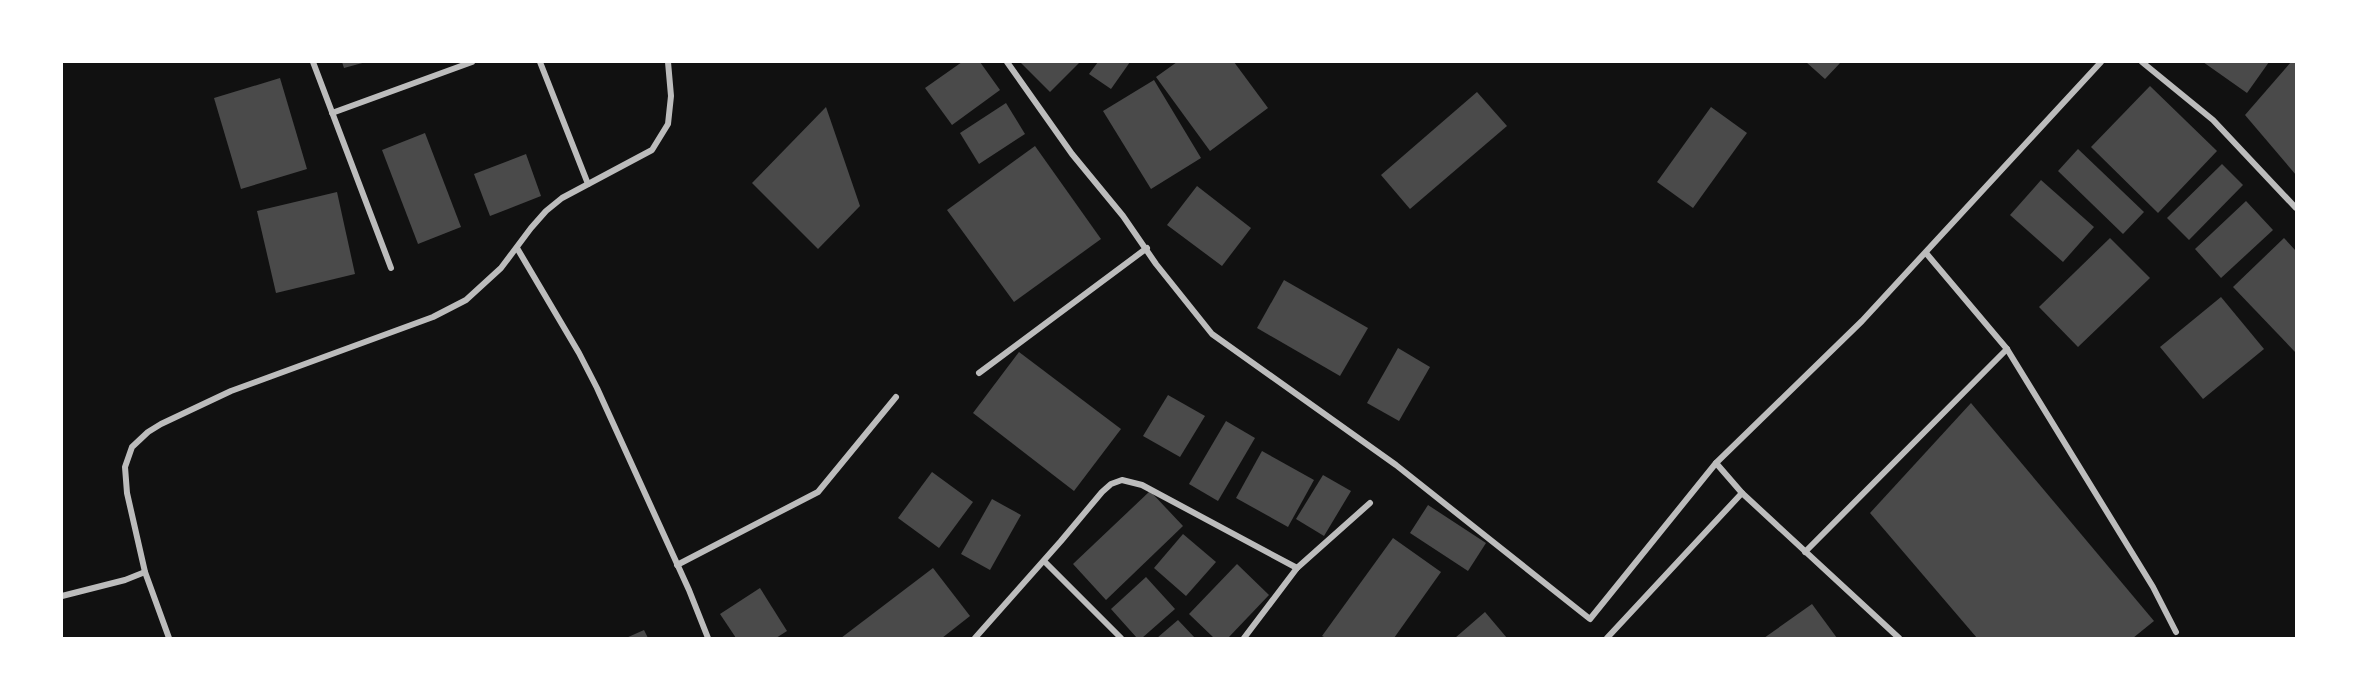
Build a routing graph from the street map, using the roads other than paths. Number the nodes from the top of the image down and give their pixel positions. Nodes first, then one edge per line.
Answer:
1 (313, 62) edge
2 (472, 62) edge
3 (540, 62) edge
4 (668, 62) edge
5 (1007, 62) edge
6 (2101, 62) edge
7 (2142, 62) edge
8 (332, 113) junction
9 (588, 184) junction
10 (2296, 208) edge
11 (517, 248) junction
12 (1147, 248) junction
13 (1926, 253) junction
14 (391, 268) dead end
15 (2007, 349) junction
16 (979, 373) dead end
17 (896, 397) dead end
18 (1716, 463) junction
19 (1742, 493) junction
20 (1370, 503) dead end
21 (1805, 552) junction
22 (1044, 561) junction
23 (677, 565) junction
24 (1296, 568) junction
25 (145, 572) junction
26 (62, 596) edge
27 (2176, 632) dead end
28 (169, 639) edge
29 (708, 639) edge
30 (975, 639) edge
31 (1120, 639) edge
32 (1244, 639) edge
33 (1607, 639) edge
34 (1899, 639) edge

1 - 8 street
2 - 8 street
3 - 9 street
4 - 9 street
5 - 12 street
6 - 13 street
7 - 10 street
8 - 14 street
9 - 11 street
11 - 23 street
11 - 25 street
12 - 16 street
12 - 18 street
13 - 15 street
13 - 18 street
15 - 21 street
15 - 27 street
17 - 23 street
18 - 19 street
19 - 21 street
19 - 33 street
20 - 24 street
21 - 34 street
22 - 24 street
22 - 30 street
22 - 31 street
23 - 29 street
24 - 32 street
25 - 26 street
25 - 28 street

